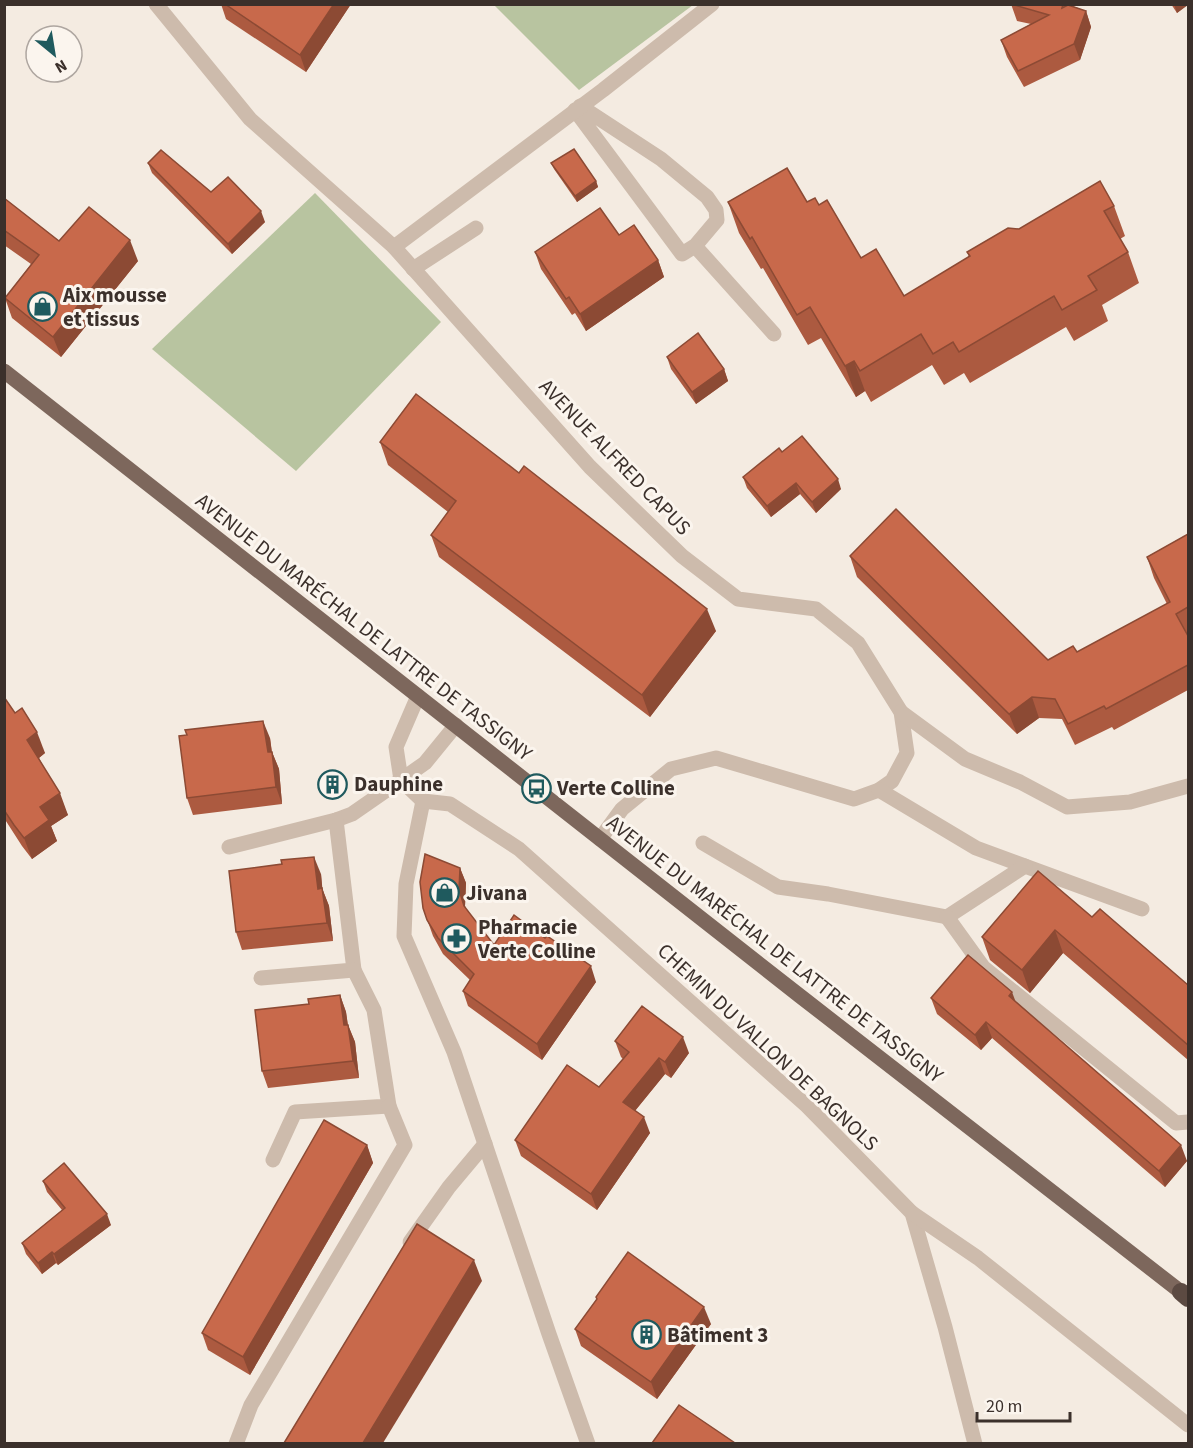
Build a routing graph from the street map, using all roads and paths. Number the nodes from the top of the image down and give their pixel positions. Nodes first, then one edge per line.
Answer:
1 (156, 4) edge
2 (712, 4) edge
3 (577, 108) junction
4 (476, 228) dead end
5 (695, 246) junction
6 (394, 247) junction
7 (413, 269) junction
8 (774, 334) dead end
9 (4, 371) edge
10 (418, 696) junction
11 (901, 712) junction
12 (456, 726) junction
13 (401, 780) junction
14 (1188, 786) edge
15 (879, 790) junction
16 (423, 801) junction
17 (336, 820) junction
18 (600, 839) junction
19 (703, 843) dead end
20 (229, 848) dead end
21 (1025, 866) junction
22 (1142, 909) dead end
23 (947, 918) junction
24 (354, 970) junction
25 (261, 978) dead end
26 (388, 1106) junction
27 (1188, 1122) edge
28 (485, 1144) junction
29 (273, 1160) dead end
30 (912, 1213) junction
31 (403, 1253) edge
32 (1186, 1295) edge
33 (1188, 1425) edge
34 (236, 1443) edge
35 (588, 1443) edge
36 (975, 1443) edge

1 - 6 street, AVENUE ALFRED CAPUS
2 - 3 street
3 - 5 street
3 - 5 street
3 - 6 street
4 - 7 street
5 - 8 street
6 - 7 street, AVENUE ALFRED CAPUS
7 - 11 street, AVENUE ALFRED CAPUS
9 - 10 main road, AVENUE DU MARÉCHAL DE LATTRE DE TASSIGNY
10 - 12 main road, AVENUE DU MARÉCHAL DE LATTRE DE TASSIGNY
10 - 13 street
11 - 14 street
11 - 15 street, AVENUE ALFRED CAPUS
12 - 13 street
12 - 18 main road, AVENUE DU MARÉCHAL DE LATTRE DE TASSIGNY
13 - 16 street
13 - 17 street
15 - 18 street
15 - 21 street
16 - 28 street
16 - 30 street, CHEMIN DU VALLON DE BAGNOLS
17 - 20 street
17 - 24 street
18 - 32 main road, AVENUE DU MARÉCHAL DE LATTRE DE TASSIGNY
19 - 23 street
21 - 22 street
21 - 23 street
23 - 27 street
24 - 25 street
24 - 26 street
26 - 29 street
26 - 34 street
28 - 31 street
28 - 35 street
30 - 33 street
30 - 36 street, CHEMIN DU VALLON DE BAGNOLS

